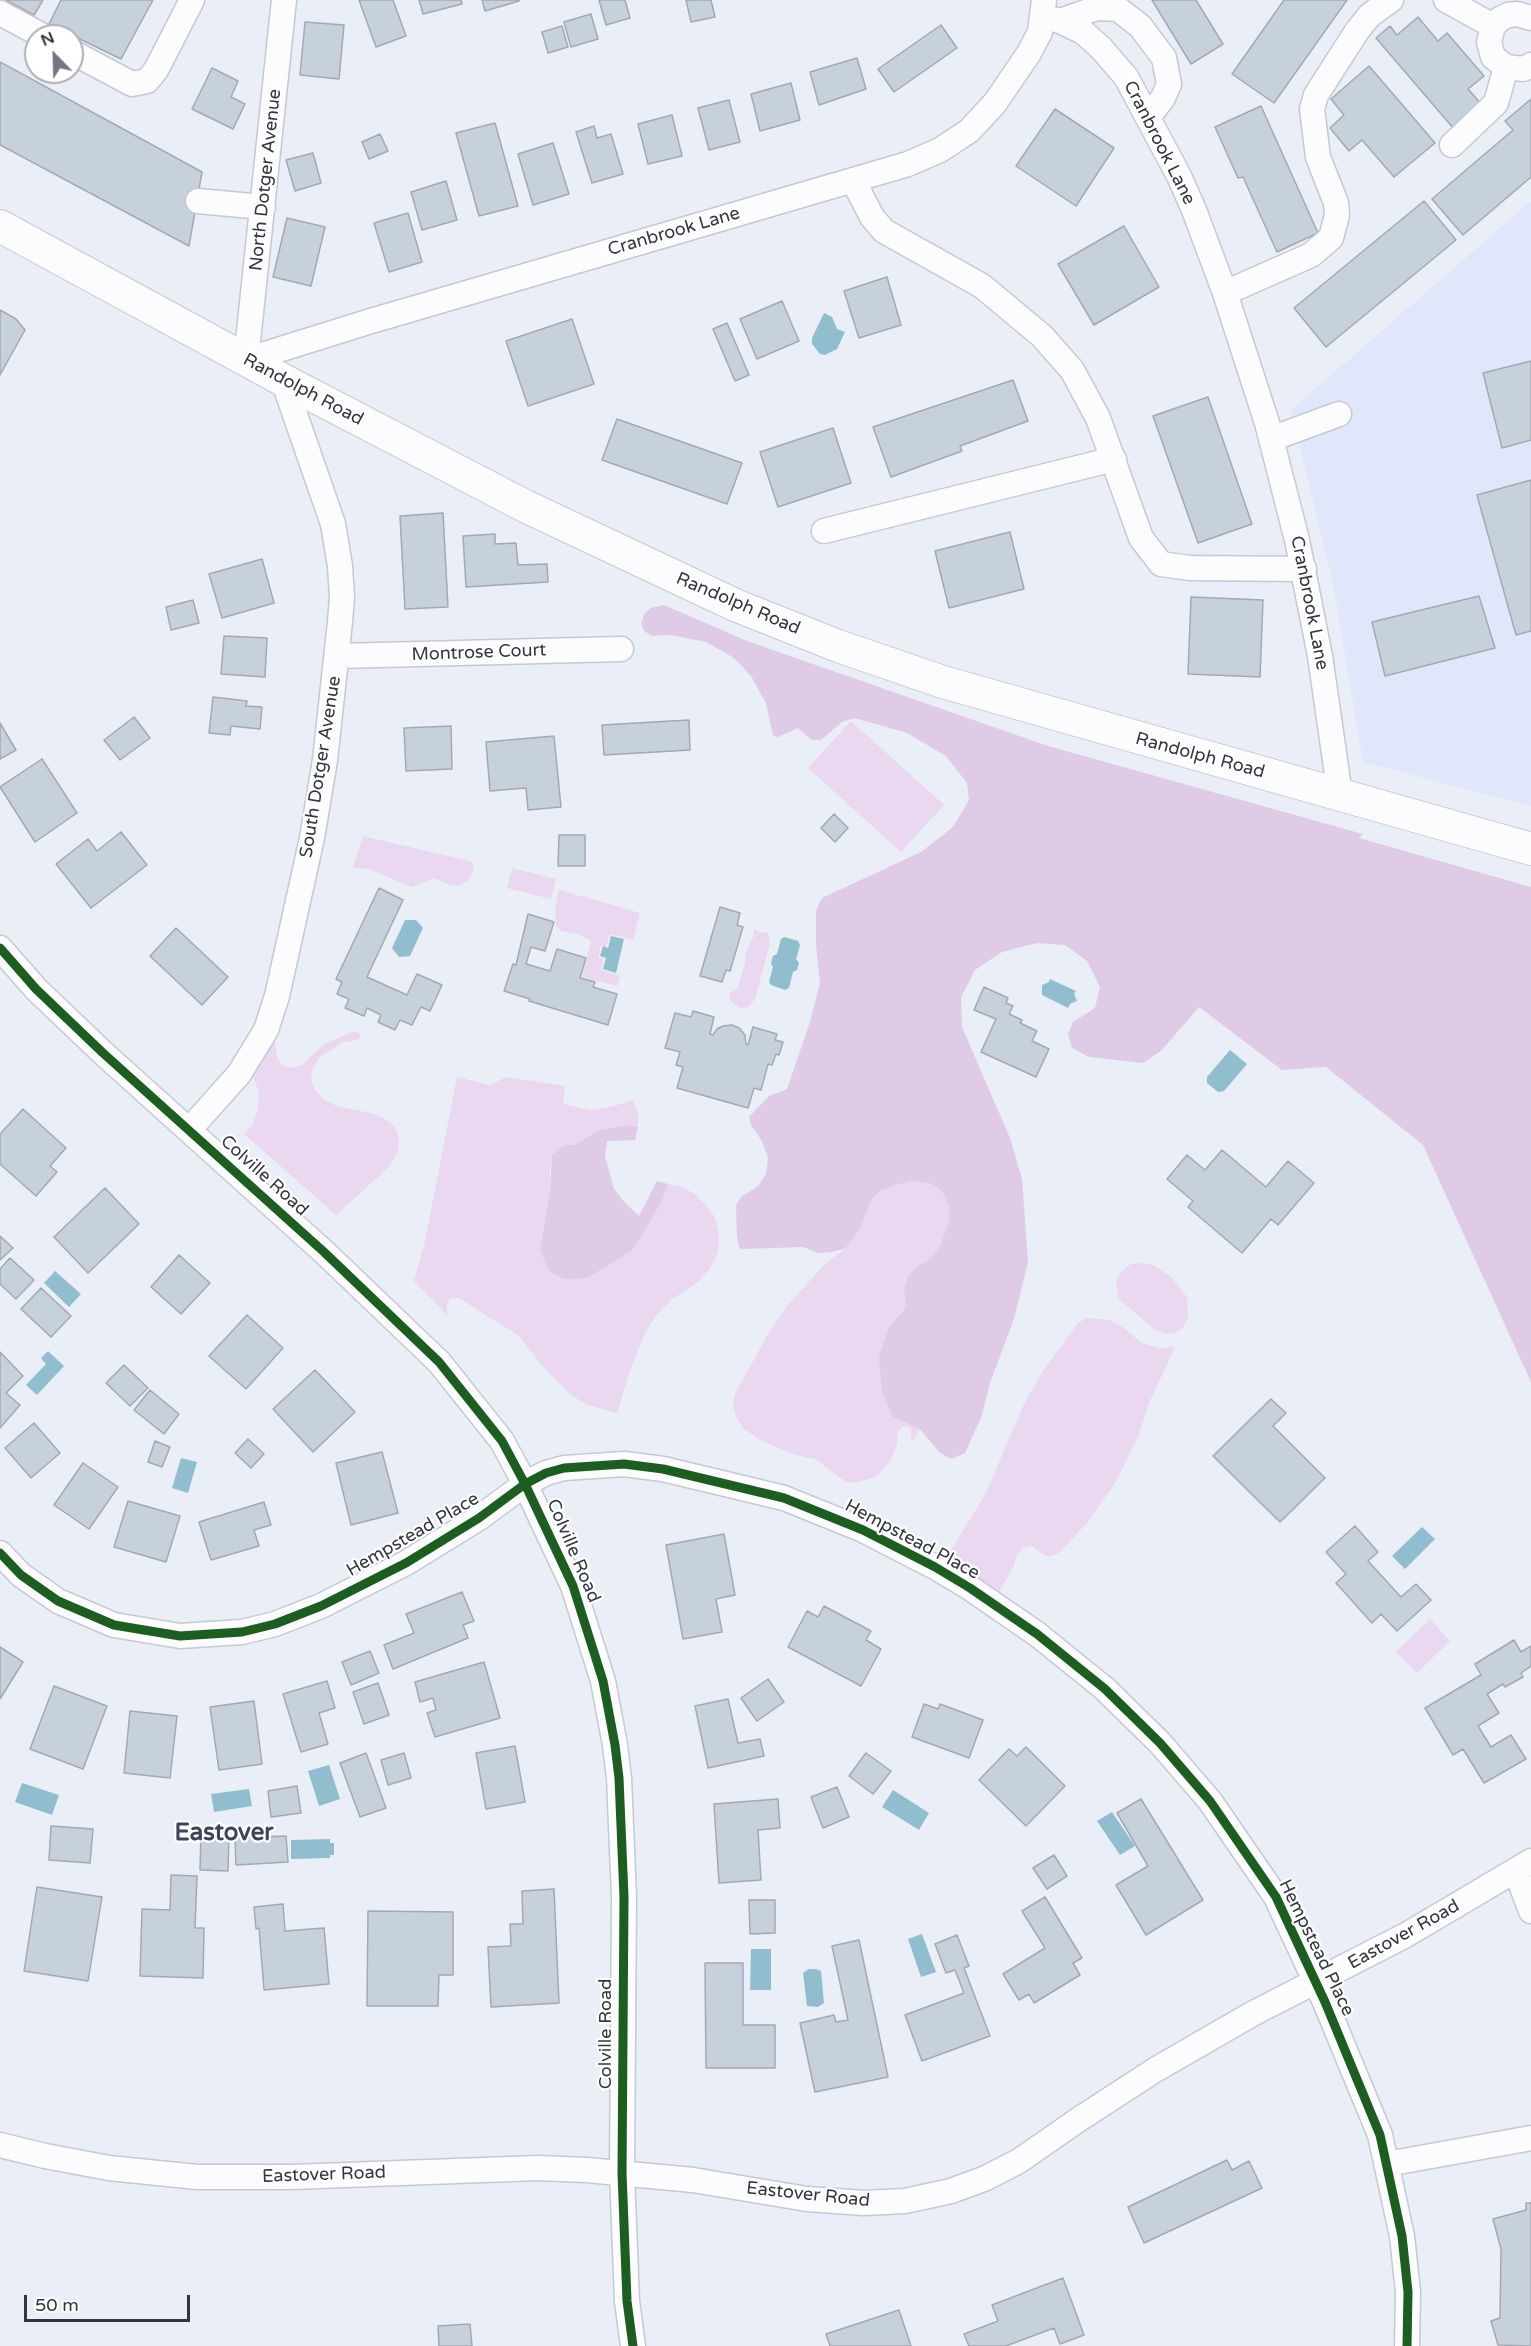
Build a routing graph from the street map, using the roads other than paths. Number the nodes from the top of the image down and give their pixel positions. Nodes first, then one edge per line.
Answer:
1 (192, 0) edge
2 (284, 0) edge
3 (1391, 0) edge
4 (1446, 0) edge
5 (1049, 12) edge
6 (0, 13) edge
7 (1531, 18) edge
8 (24, 26) edge
9 (1494, 26) junction
10 (84, 58) edge
11 (1531, 65) edge
12 (1506, 67) junction
13 (1149, 116) junction
14 (1452, 145) dead end
15 (853, 180) junction
16 (198, 201) dead end
17 (263, 207) junction
18 (0, 226) edge
19 (1225, 293) junction
20 (246, 360) junction
21 (283, 381) junction
22 (1339, 414) dead end
23 (1271, 439) junction
24 (1114, 459) junction
25 (824, 531) dead end
26 (1304, 569) junction
27 (621, 649) dead end
28 (338, 656) junction
29 (1340, 795) junction
30 (1531, 849) edge
31 (0, 948) edge
32 (189, 1130) junction
33 (525, 1484) junction
34 (0, 1553) edge
35 (1524, 1866) edge
36 (1531, 1911) edge
37 (1316, 1982) junction
38 (1531, 2138) edge
39 (0, 2145) edge
40 (1387, 2164) junction
41 (622, 2173) junction
42 (633, 2346) edge
43 (1407, 2346) edge

1 - 10 street
2 - 17 street, North Dotger Avenue
3 - 19 street
4 - 9 street
5 - 13 street, Cranbrook Lane
5 - 13 street
5 - 15 street, Cranbrook Lane
6 - 8 street
7 - 9 street
9 - 12 street
11 - 12 street
12 - 14 street
13 - 19 street, Cranbrook Lane
15 - 20 street, Cranbrook Lane
15 - 24 street
16 - 17 street
17 - 20 street, North Dotger Avenue
18 - 20 main road, Randolph Road
19 - 23 street, Cranbrook Lane
20 - 21 main road, Randolph Road
21 - 28 street, South Dotger Avenue
21 - 29 main road, Randolph Road
22 - 23 street
23 - 26 street, Cranbrook Lane
24 - 25 street
24 - 26 street
26 - 29 street, Cranbrook Lane
27 - 28 street, Montrose Court
28 - 32 street, South Dotger Avenue
29 - 30 main road, Randolph Road
31 - 32 street, Colville Road
32 - 33 street, Colville Road
33 - 34 street, Hempstead Place
33 - 37 street, Hempstead Place
33 - 41 street, Colville Road
35 - 36 street
35 - 37 street, Eastover Road
37 - 40 street, Hempstead Place
37 - 41 street, Eastover Road
38 - 40 street
39 - 41 street, Eastover Road
40 - 43 street, Hempstead Place
41 - 42 street, Colville Road

